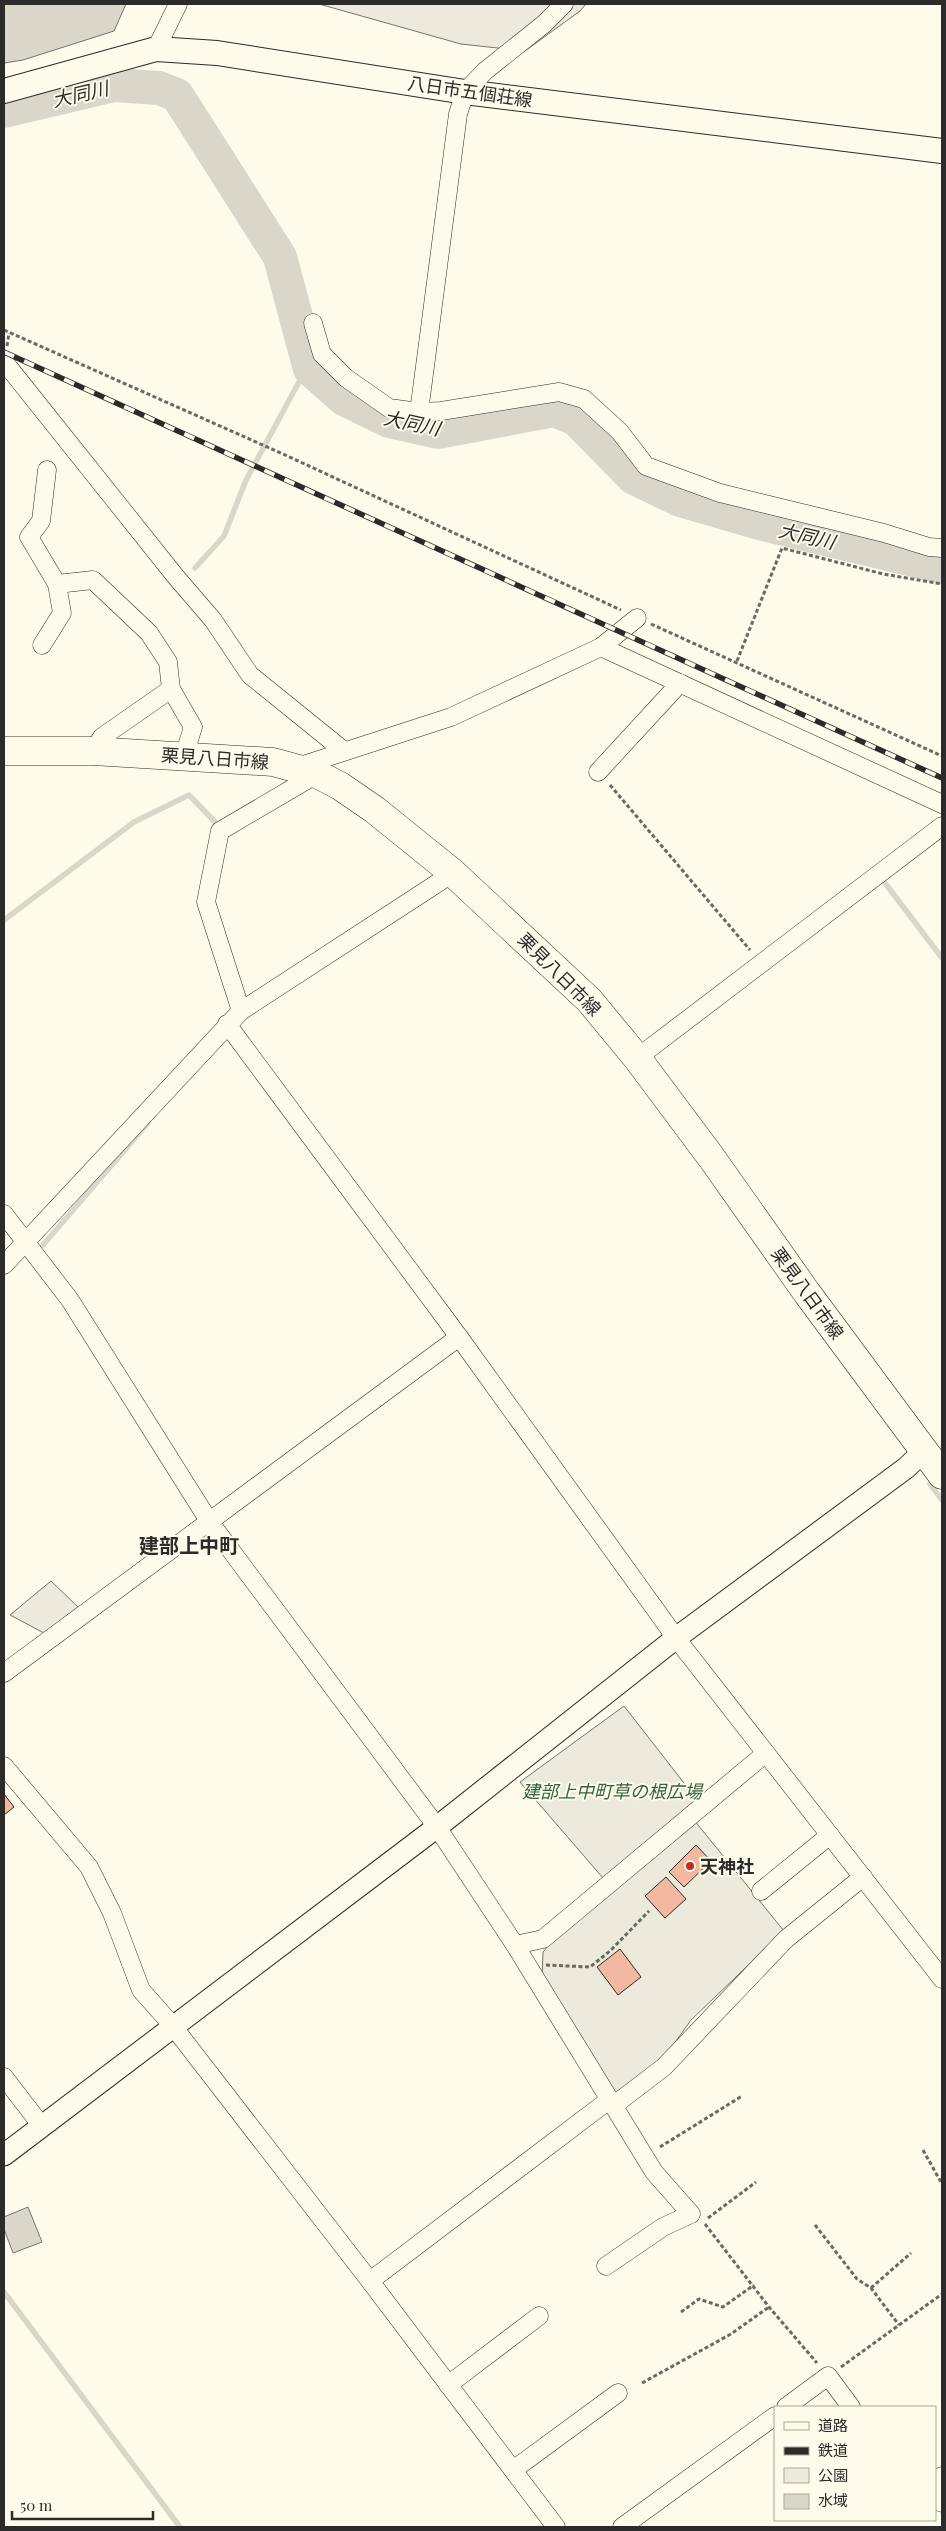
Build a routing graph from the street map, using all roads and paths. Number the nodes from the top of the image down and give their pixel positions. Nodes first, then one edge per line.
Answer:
1 (178, 4) edge
2 (564, 4) edge
3 (156, 49) junction
4 (4, 92) edge
5 (465, 92) junction
6 (942, 152) edge
7 (314, 323) dead end
8 (4, 330) edge
9 (6, 364) dead end
10 (419, 412) junction
11 (47, 470) dead end
12 (942, 548) edge
13 (57, 584) junction
14 (942, 584) edge
15 (638, 618) junction
16 (42, 645) dead end
17 (600, 646) junction
18 (737, 661) junction
19 (680, 683) junction
20 (171, 689) junction
21 (4, 751) edge
22 (93, 751) junction
23 (344, 751) junction
24 (184, 756) junction
25 (942, 756) edge
26 (307, 770) junction
27 (598, 772) joint
28 (942, 804) edge
29 (942, 826) edge
30 (453, 873) junction
31 (762, 963) junction
32 (240, 1011) junction
33 (227, 1024) junction
34 (637, 1058) junction
35 (4, 1214) edge
36 (26, 1242) junction
37 (4, 1265) edge
38 (459, 1337) junction
39 (924, 1451) junction
40 (942, 1475) edge
41 (209, 1522) junction
42 (676, 1638) junction
43 (4, 1673) edge
44 (766, 1753) junction
45 (4, 1766) edge
46 (437, 1826) junction
47 (830, 1835) junction
48 (863, 1877) junction
49 (761, 1891) dead end
50 (649, 1912) dead end
51 (515, 1946) junction
52 (526, 1963) junction
53 (942, 1978) edge
54 (172, 2025) junction
55 (4, 2077) edge
56 (742, 2096) dead end
57 (611, 2103) junction
58 (40, 2126) junction
59 (923, 2150) dead end
60 (4, 2155) edge
61 (644, 2157) junction
62 (756, 2182) dead end
63 (942, 2184) edge
64 (815, 2225) dead end
65 (911, 2253) dead end
66 (606, 2266) dead end
67 (370, 2281) junction
68 (754, 2285) junction
69 (871, 2288) junction
70 (942, 2294) edge
71 (769, 2307) junction
72 (681, 2312) dead end
73 (539, 2316) dead end
74 (899, 2325) junction
75 (828, 2376) junction
76 (642, 2383) dead end
77 (448, 2384) junction
78 (618, 2393) dead end
79 (787, 2406) edge
80 (849, 2406) edge
81 (774, 2417) edge
82 (513, 2470) junction
83 (556, 2527) edge
84 (622, 2527) edge

1 - 3 street
2 - 5 street
3 - 4 main road, 八日市五個荘線
3 - 5 main road, 八日市五個荘線
5 - 6 main road, 八日市五個荘線
5 - 10 street
7 - 10 street
8 - 15 path
9 - 23 street
10 - 12 street
11 - 13 street
13 - 16 street
13 - 20 street
14 - 18 path
15 - 17 street
15 - 18 path
17 - 19 street
17 - 23 street
18 - 25 path
19 - 27 street
19 - 28 street
20 - 22 street
20 - 24 street
21 - 22 main road, 栗見八日市線
22 - 24 main road, 栗見八日市線
23 - 26 street
24 - 26 main road, 栗見八日市線
26 - 30 main road, 栗見八日市線
26 - 32 street
27 - 31 path
29 - 31 street
30 - 32 street
30 - 34 main road, 栗見八日市線
31 - 34 street
32 - 33 street
33 - 36 street
33 - 38 street
34 - 39 main road, 栗見八日市線
35 - 36 street
36 - 37 street
36 - 41 street
38 - 41 street
38 - 42 street
39 - 40 main road, 栗見八日市線
39 - 42 street
41 - 43 street
41 - 46 street
42 - 44 street
42 - 46 street
44 - 47 street
44 - 51 street
45 - 54 street
46 - 51 street
46 - 54 street
47 - 48 street
47 - 49 street
48 - 53 street
48 - 57 street
50 - 52 path
51 - 52 street
52 - 57 street
54 - 58 street
54 - 67 street
55 - 58 street
56 - 61 path
57 - 61 street
57 - 67 street
58 - 60 street
59 - 63 path
61 - 66 street
62 - 68 path
64 - 69 path
65 - 69 path
67 - 77 street
68 - 71 path
68 - 72 path
69 - 74 path
70 - 74 path
71 - 75 path
71 - 76 path
73 - 77 street
74 - 75 path
75 - 79 street
75 - 80 street
77 - 82 street
78 - 82 street
81 - 84 street
82 - 83 street

